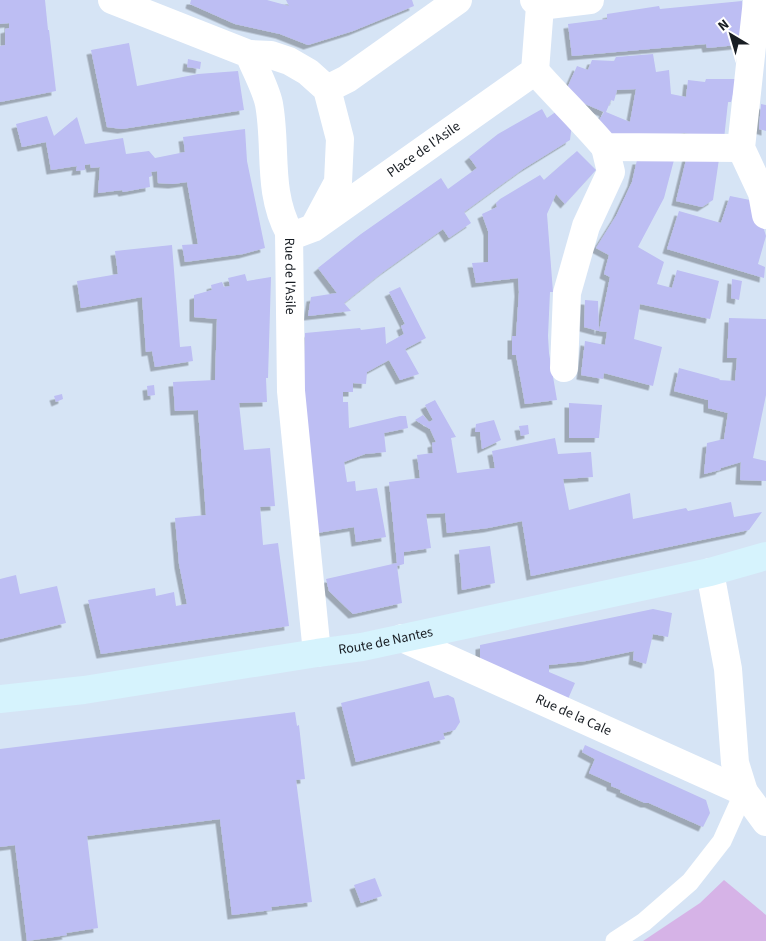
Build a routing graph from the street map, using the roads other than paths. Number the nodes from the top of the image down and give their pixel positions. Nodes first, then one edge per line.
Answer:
1 (112, 0) edge
2 (458, 0) edge
3 (590, 0) edge
4 (757, 0) edge
5 (537, 3) edge
6 (249, 54) junction
7 (535, 71) junction
8 (327, 89) junction
9 (605, 147) junction
10 (741, 148) junction
11 (766, 215) edge
12 (301, 230) junction
13 (564, 368) dead end
14 (766, 556) edge
15 (710, 572) junction
16 (402, 638) junction
17 (317, 653) junction
18 (0, 698) edge
19 (744, 792) junction
20 (766, 822) edge
21 (615, 941) edge

1 - 6 street
2 - 8 street
3 - 5 street
4 - 10 street
5 - 7 street
6 - 8 street
6 - 12 street, Rue de l'Asile
7 - 9 street
7 - 12 street, Place de l'Asile
8 - 12 street
9 - 10 street
9 - 13 street
10 - 11 street
12 - 17 street, Rue de l'Asile
14 - 15 street, Route de Nantes
15 - 16 street, Route de Nantes
15 - 19 street, Rue de la Cale
16 - 17 street, Route de Nantes
16 - 19 street, Rue de la Cale
17 - 18 street, Route de Nantes
19 - 20 street, Rue de la Cale
19 - 21 lane

